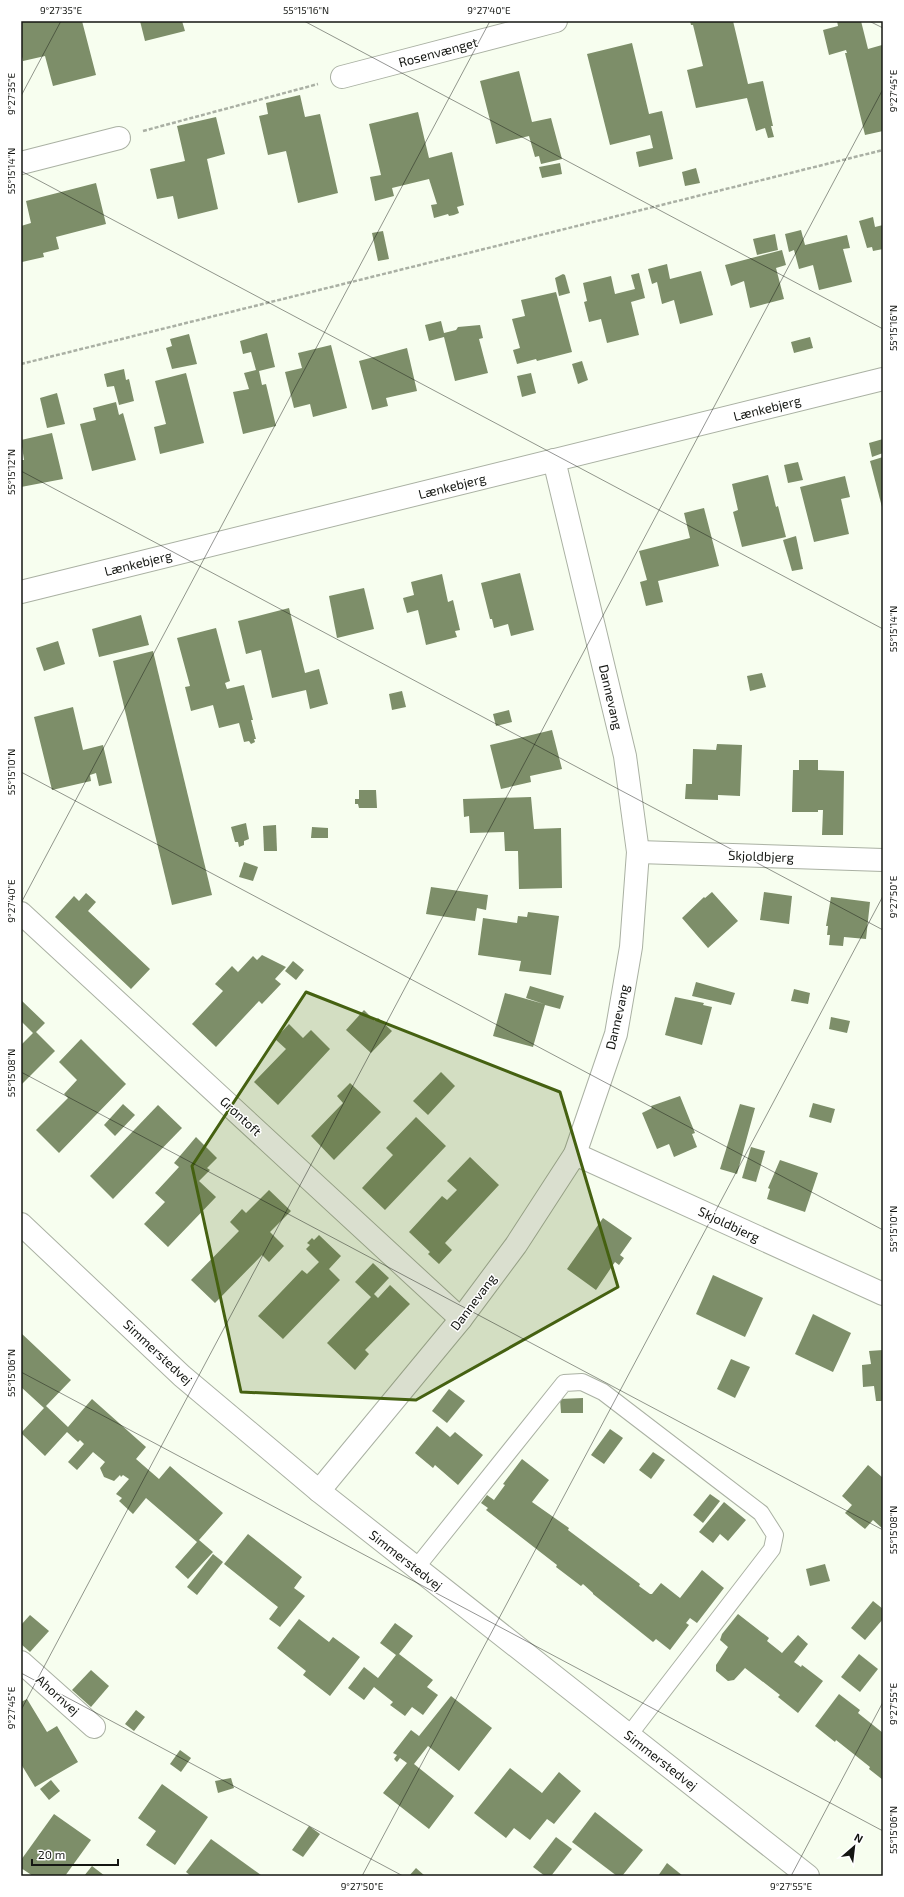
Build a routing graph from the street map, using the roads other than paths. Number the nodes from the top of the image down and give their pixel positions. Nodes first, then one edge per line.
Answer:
1 (556, 21) edge
2 (342, 77) road end
3 (119, 138) road end
4 (21, 163) edge
5 (883, 379) edge
6 (554, 460) junction
7 (21, 592) edge
8 (638, 852) junction
9 (883, 860) edge
10 (21, 913) edge
11 (575, 1154) junction
12 (21, 1224) edge
13 (883, 1294) edge
14 (461, 1319) junction
15 (319, 1491) junction
16 (416, 1568) junction
17 (21, 1662) edge
18 (94, 1727) dead end
19 (629, 1735) junction
20 (808, 1876) edge

1 - 2 street, Rosenvænget
3 - 4 street
5 - 6 street, Lænkebjerg
6 - 7 street, Lænkebjerg
6 - 8 street, Dannevang
8 - 9 street, Skjoldbjerg
8 - 11 street, Dannevang
10 - 14 street, Grøntoft
11 - 13 street, Skjoldbjerg
11 - 14 street, Dannevang
12 - 15 street, Simmerstedvej
14 - 15 street, Dannevang
15 - 16 street, Simmerstedvej
16 - 19 street, Simmerstedvej
16 - 19 lane
17 - 18 street, Ahornvej
19 - 20 street, Simmerstedvej

